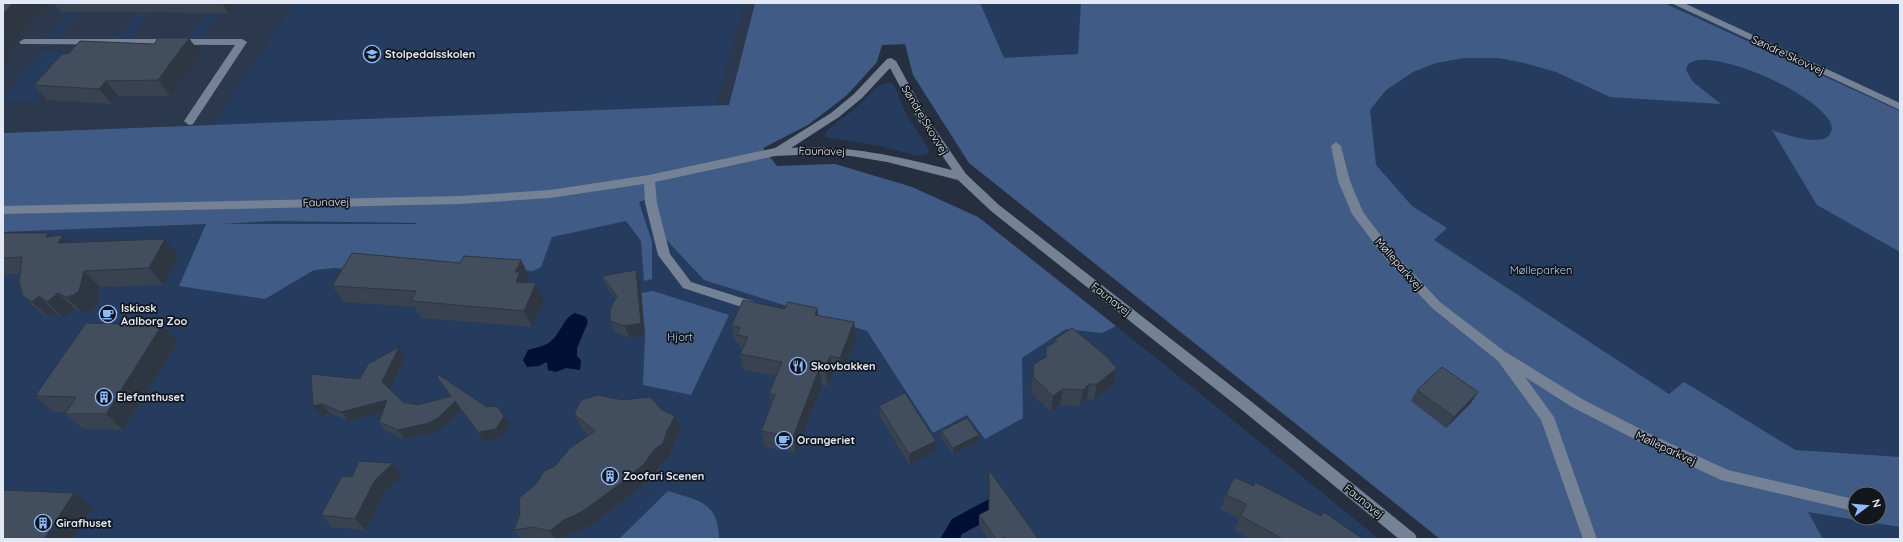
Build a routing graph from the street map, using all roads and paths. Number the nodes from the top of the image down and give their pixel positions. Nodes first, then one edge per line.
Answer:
1 (1676, 3) edge
2 (24, 42) dead end
3 (891, 61) joint
4 (1900, 106) edge
5 (189, 121) dead end
6 (1336, 146) dead end
7 (775, 152) junction
8 (962, 177) junction
9 (649, 179) junction
10 (3, 210) edge
11 (766, 310) edge
12 (1499, 355) junction
13 (1847, 504) edge
14 (1410, 539) edge
15 (1590, 539) edge

1 - 4 street, Søndre Skovvej
2 - 5 street
3 - 7 street, Faunavej
3 - 8 street, Søndre Skovvej
6 - 12 street, Mølleparkvej
7 - 8 street, Faunavej
7 - 9 street, Faunavej
8 - 14 street, Faunavej
9 - 10 street, Faunavej
9 - 11 street
12 - 13 street, Mølleparkvej
12 - 15 street, Mølleparkvej

